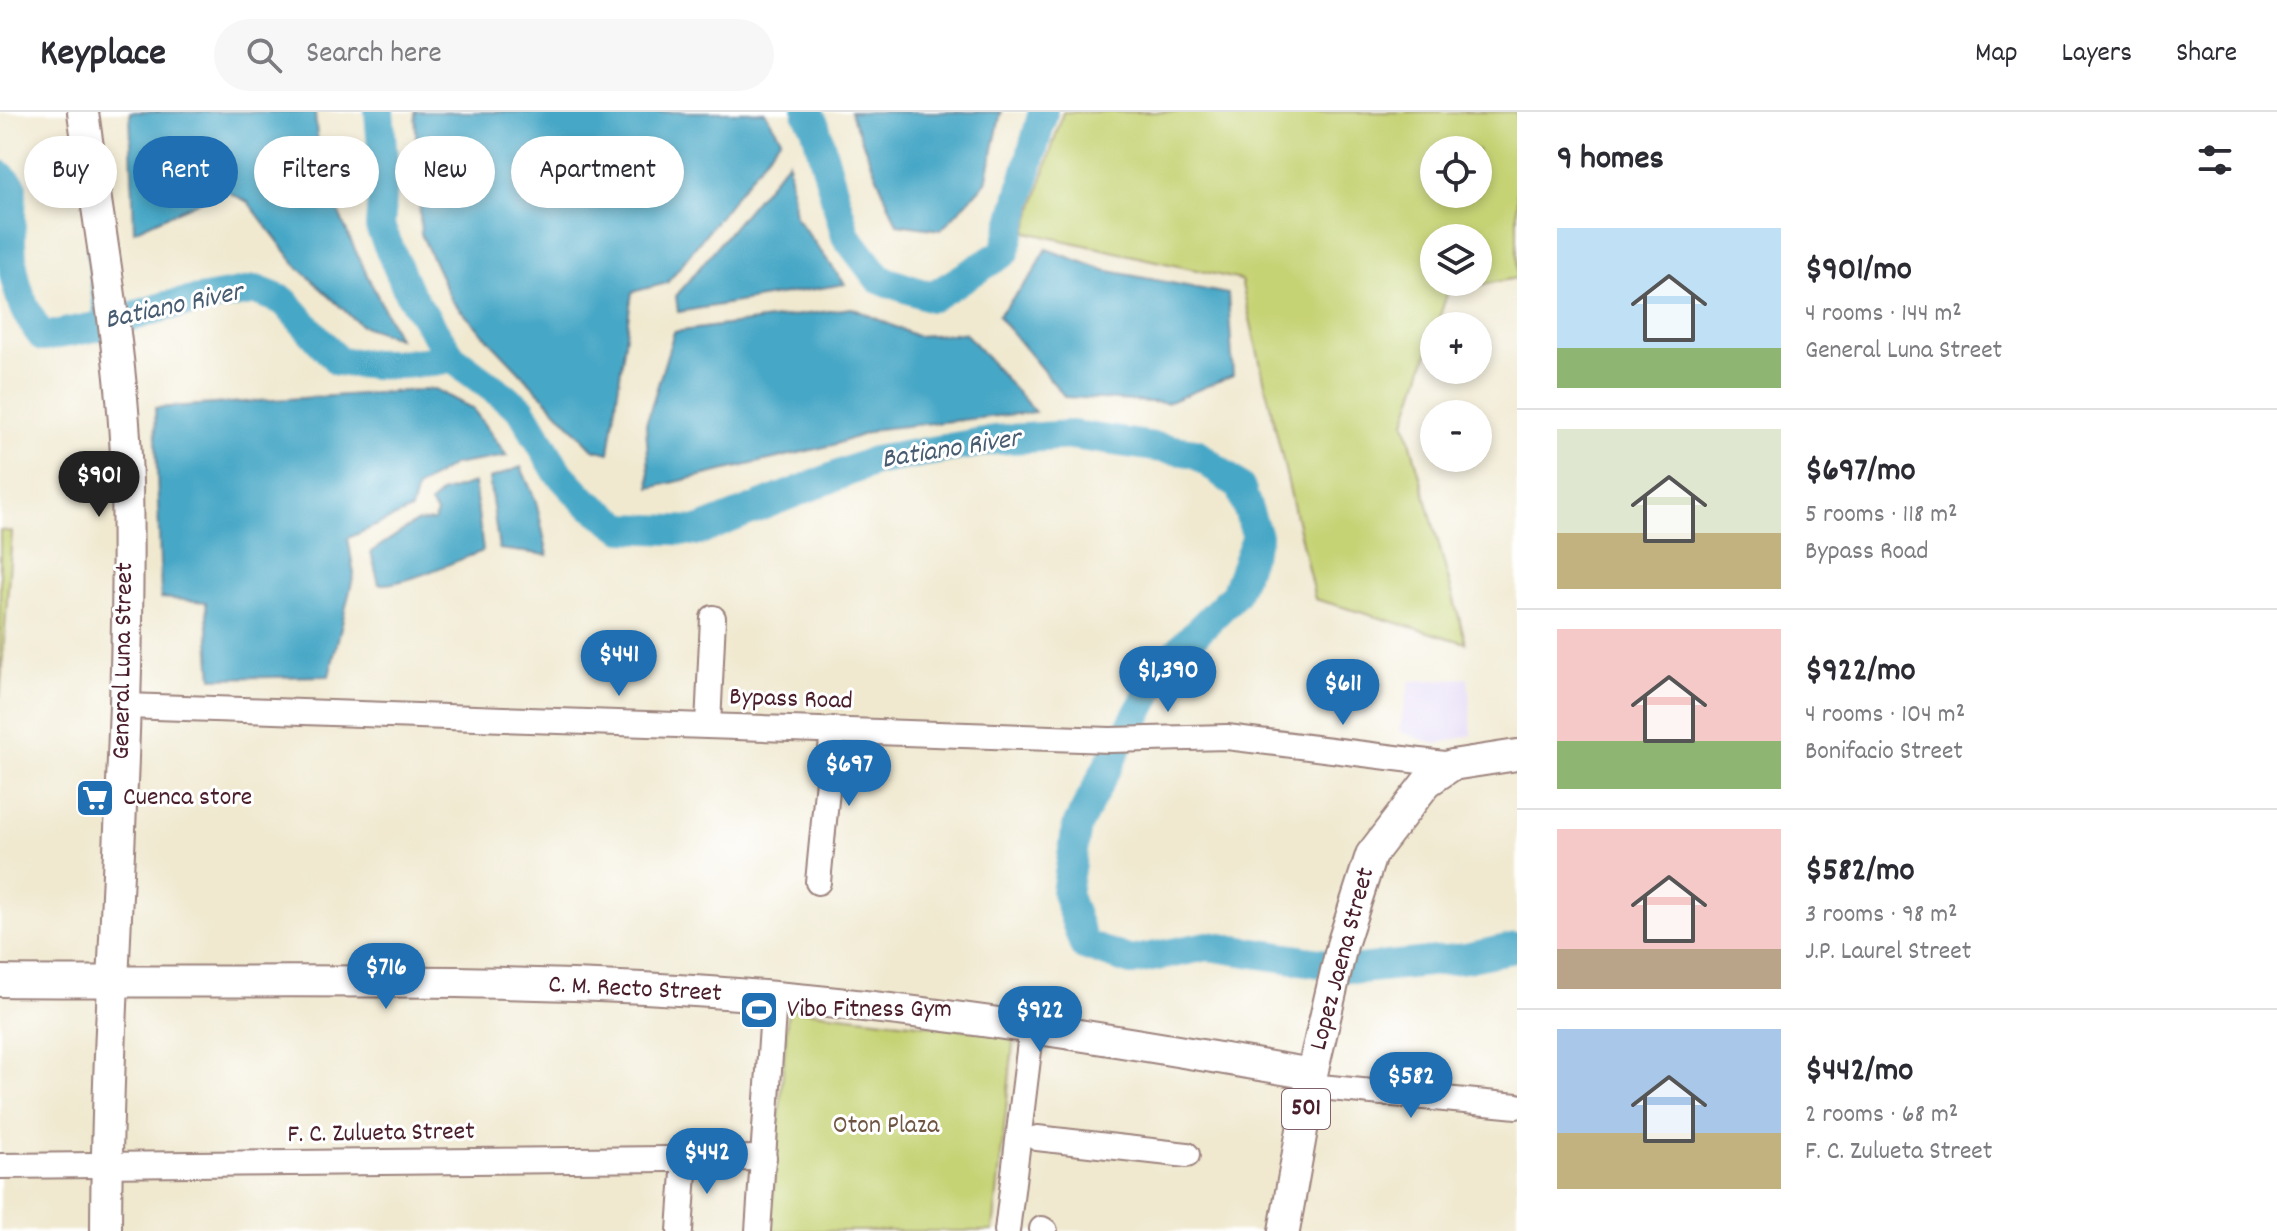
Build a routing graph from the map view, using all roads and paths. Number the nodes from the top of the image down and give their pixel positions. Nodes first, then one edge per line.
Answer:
1 (83, 112) edge
2 (713, 618) dead end
3 (126, 706) junction
4 (708, 725) junction
5 (833, 729) junction
6 (1517, 755) edge
7 (1452, 765) junction
8 (818, 882) dead end
9 (0, 981) edge
10 (110, 982) junction
11 (774, 997) junction
12 (1032, 1026) junction
13 (1311, 1080) junction
14 (1517, 1106) edge
15 (1037, 1138) dead end
16 (1187, 1155) dead end
17 (685, 1158) junction
18 (764, 1158) junction
19 (0, 1166) edge
20 (106, 1166) junction
21 (106, 1231) edge
22 (680, 1231) edge
23 (758, 1231) edge
24 (1007, 1231) edge
25 (1284, 1231) edge

1 - 3 main road, General Luna Street
2 - 4 street
3 - 4 street, Bypass Road
3 - 10 main road, General Luna Street
4 - 5 street, Bypass Road
5 - 7 street, Bypass Road
5 - 8 street
6 - 7 main road, 501
7 - 13 main road, Lopez Jaena Street / 501
9 - 10 main road, C. M. Recto Street
10 - 11 main road, C. M. Recto Street
10 - 20 main road, General Luna Street
11 - 12 main road, C. M. Recto Street
11 - 18 street
12 - 13 main road, C. M. Recto Street
12 - 24 street
13 - 14 street
13 - 25 main road, Lopez Jaena Street / 501
15 - 16 street
17 - 18 street, F. C. Zulueta Street
17 - 20 street, F. C. Zulueta Street
17 - 22 street
18 - 23 street
19 - 20 street, F. C. Zulueta Street
20 - 21 main road, General Luna Street

